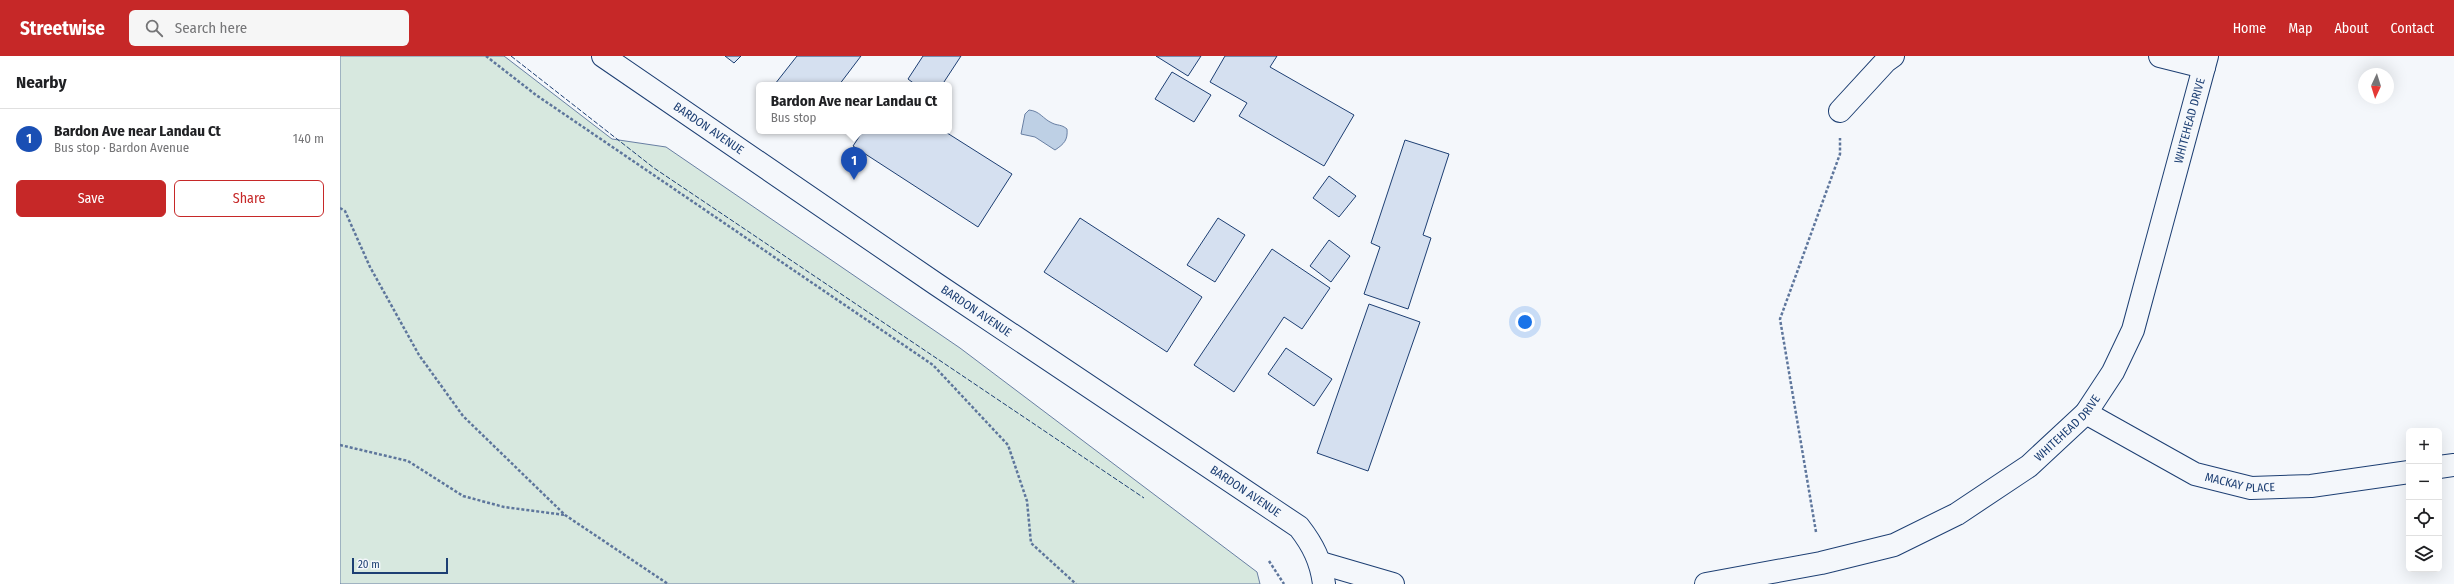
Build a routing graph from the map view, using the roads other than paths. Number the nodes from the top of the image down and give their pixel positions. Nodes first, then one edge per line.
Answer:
1 (603, 56) edge
2 (1893, 56) edge
3 (2160, 56) edge
4 (2206, 62) edge
5 (1840, 111) road end
6 (2086, 413) junction
7 (2454, 465) edge
8 (2442, 467) edge
9 (2406, 472) edge
10 (1322, 574) edge
11 (1393, 584) edge
12 (1706, 584) edge

1 - 10 street, BARDON AVENUE
2 - 5 street
3 - 4 street
4 - 6 street, WHITEHEAD DRIVE
6 - 9 street, MACKAY PLACE
6 - 12 street, WHITEHEAD DRIVE
7 - 8 street
10 - 11 street

